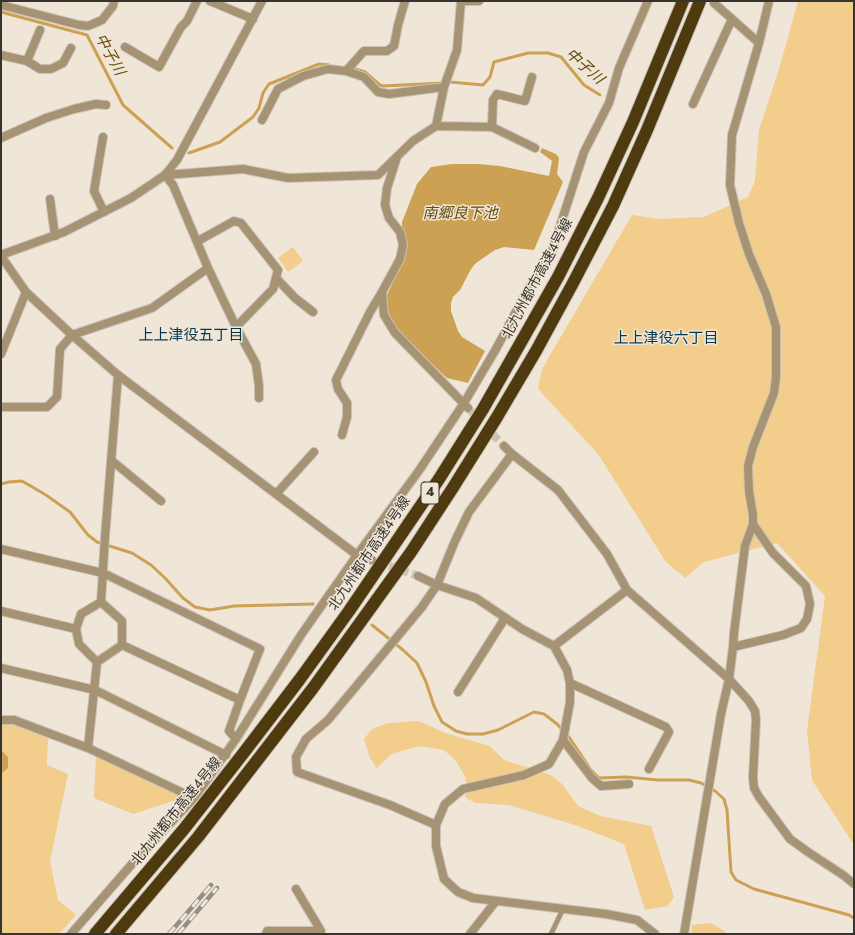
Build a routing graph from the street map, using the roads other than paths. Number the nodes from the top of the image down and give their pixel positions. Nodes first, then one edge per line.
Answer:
1 (114, 1) edge
2 (197, 1) edge
3 (210, 1) edge
4 (262, 1) edge
5 (405, 1) edge
6 (461, 1) edge
7 (479, 1) edge
8 (648, 1) edge
9 (683, 1) edge
10 (700, 1) edge
11 (769, 1) edge
12 (714, 3) dead end
13 (1, 5) edge
14 (253, 19) junction
15 (732, 19) junction
16 (40, 30) dead end
17 (759, 42) junction
18 (125, 47) dead end
19 (71, 48) dead end
20 (1, 55) edge
21 (27, 61) junction
22 (346, 71) junction
23 (532, 77) dead end
24 (444, 88) junction
25 (693, 104) dead end
26 (106, 105) dead end
27 (262, 120) dead end
28 (436, 126) junction
29 (492, 127) junction
30 (103, 137) dead end
31 (1, 138) edge
32 (535, 148) dead end
33 (398, 155) junction
34 (165, 176) junction
35 (50, 199) dead end
36 (104, 212) junction
37 (55, 236) junction
38 (198, 242) junction
39 (1, 255) edge
40 (208, 268) junction
41 (276, 278) junction
42 (26, 292) junction
43 (382, 292) junction
44 (313, 312) dead end
45 (236, 327) junction
46 (72, 335) junction
47 (1, 354) edge
48 (118, 375) junction
49 (259, 398) dead end
50 (466, 405) junction
51 (1, 407) edge
52 (342, 435) dead end
53 (504, 446) tunnel mouth
54 (314, 452) dead end
55 (512, 454) junction
56 (111, 460) junction
57 (276, 494) junction
58 (161, 501) dead end
59 (753, 524) junction
60 (1, 550) edge
61 (356, 555) junction
62 (372, 560) tunnel mouth
63 (103, 573) junction
64 (418, 576) tunnel mouth
65 (437, 585) junction
66 (628, 590) junction
67 (101, 602) junction
68 (1, 611) edge
69 (505, 618) junction
70 (76, 629) junction
71 (122, 645) junction
72 (554, 646) junction
73 (734, 647) junction
74 (97, 662) junction
75 (1, 668) edge
76 (729, 678) junction
77 (570, 683) junction
78 (95, 690) junction
79 (458, 692) dead end
80 (240, 700) junction
81 (1, 720) edge
82 (564, 738) junction
83 (236, 739) junction
84 (88, 748) junction
85 (226, 755) junction
86 (649, 769) dead end
87 (629, 784) dead end
88 (194, 798) junction
89 (436, 825) junction
90 (854, 884) edge
91 (296, 889) dead end
92 (496, 901) junction
93 (563, 909) junction
94 (71, 934) edge
95 (95, 934) edge
96 (116, 934) edge
97 (266, 934) edge
98 (470, 934) edge
99 (551, 934) edge
100 (655, 934) edge
101 (684, 934) edge

1 - 13 street
2 - 18 street
3 - 14 street
4 - 14 street
5 - 22 street
6 - 7 street
6 - 24 street
8 - 50 street
9 - 95 highway, 北九州都市高速4号線 / 4
10 - 96 highway, 4
11 - 17 street
12 - 15 street
14 - 34 street
15 - 17 street
15 - 25 street
16 - 21 street
17 - 59 street
19 - 21 street
20 - 21 street
22 - 24 street
22 - 27 street
23 - 29 street
24 - 28 street
26 - 31 street
28 - 29 street
28 - 33 street
29 - 32 street
30 - 36 street
33 - 34 street
33 - 43 street
34 - 36 street
34 - 38 street
35 - 37 street
36 - 37 street
37 - 39 street
38 - 40 street
38 - 41 street
39 - 42 street
40 - 45 street
40 - 46 street
41 - 44 street
41 - 45 street
42 - 46 street
42 - 47 street
43 - 50 street
43 - 52 street
45 - 49 street
46 - 48 street
46 - 51 street
48 - 56 street
48 - 57 street
50 - 61 street
53 - 55 street
54 - 57 street
55 - 65 street
55 - 66 street
56 - 58 street
56 - 63 street
57 - 61 street
59 - 73 street
59 - 73 street
60 - 63 street
61 - 62 street
61 - 83 street
63 - 67 street
63 - 80 street
64 - 65 street
65 - 69 street
65 - 89 street
66 - 72 street
66 - 76 street
67 - 70 street
67 - 71 street
68 - 70 street
69 - 72 street
69 - 79 street
70 - 74 street
71 - 74 street
71 - 80 street
72 - 77 street
73 - 76 street
74 - 78 street
75 - 78 street
76 - 90 street
76 - 101 street
77 - 82 street
77 - 86 street
78 - 84 street
78 - 85 street
80 - 83 street
81 - 84 street
82 - 87 street
82 - 89 street
83 - 85 street
84 - 88 street
85 - 88 street
88 - 94 street
89 - 92 street
91 - 97 street
92 - 93 street
92 - 98 street
93 - 99 lane
93 - 100 street

